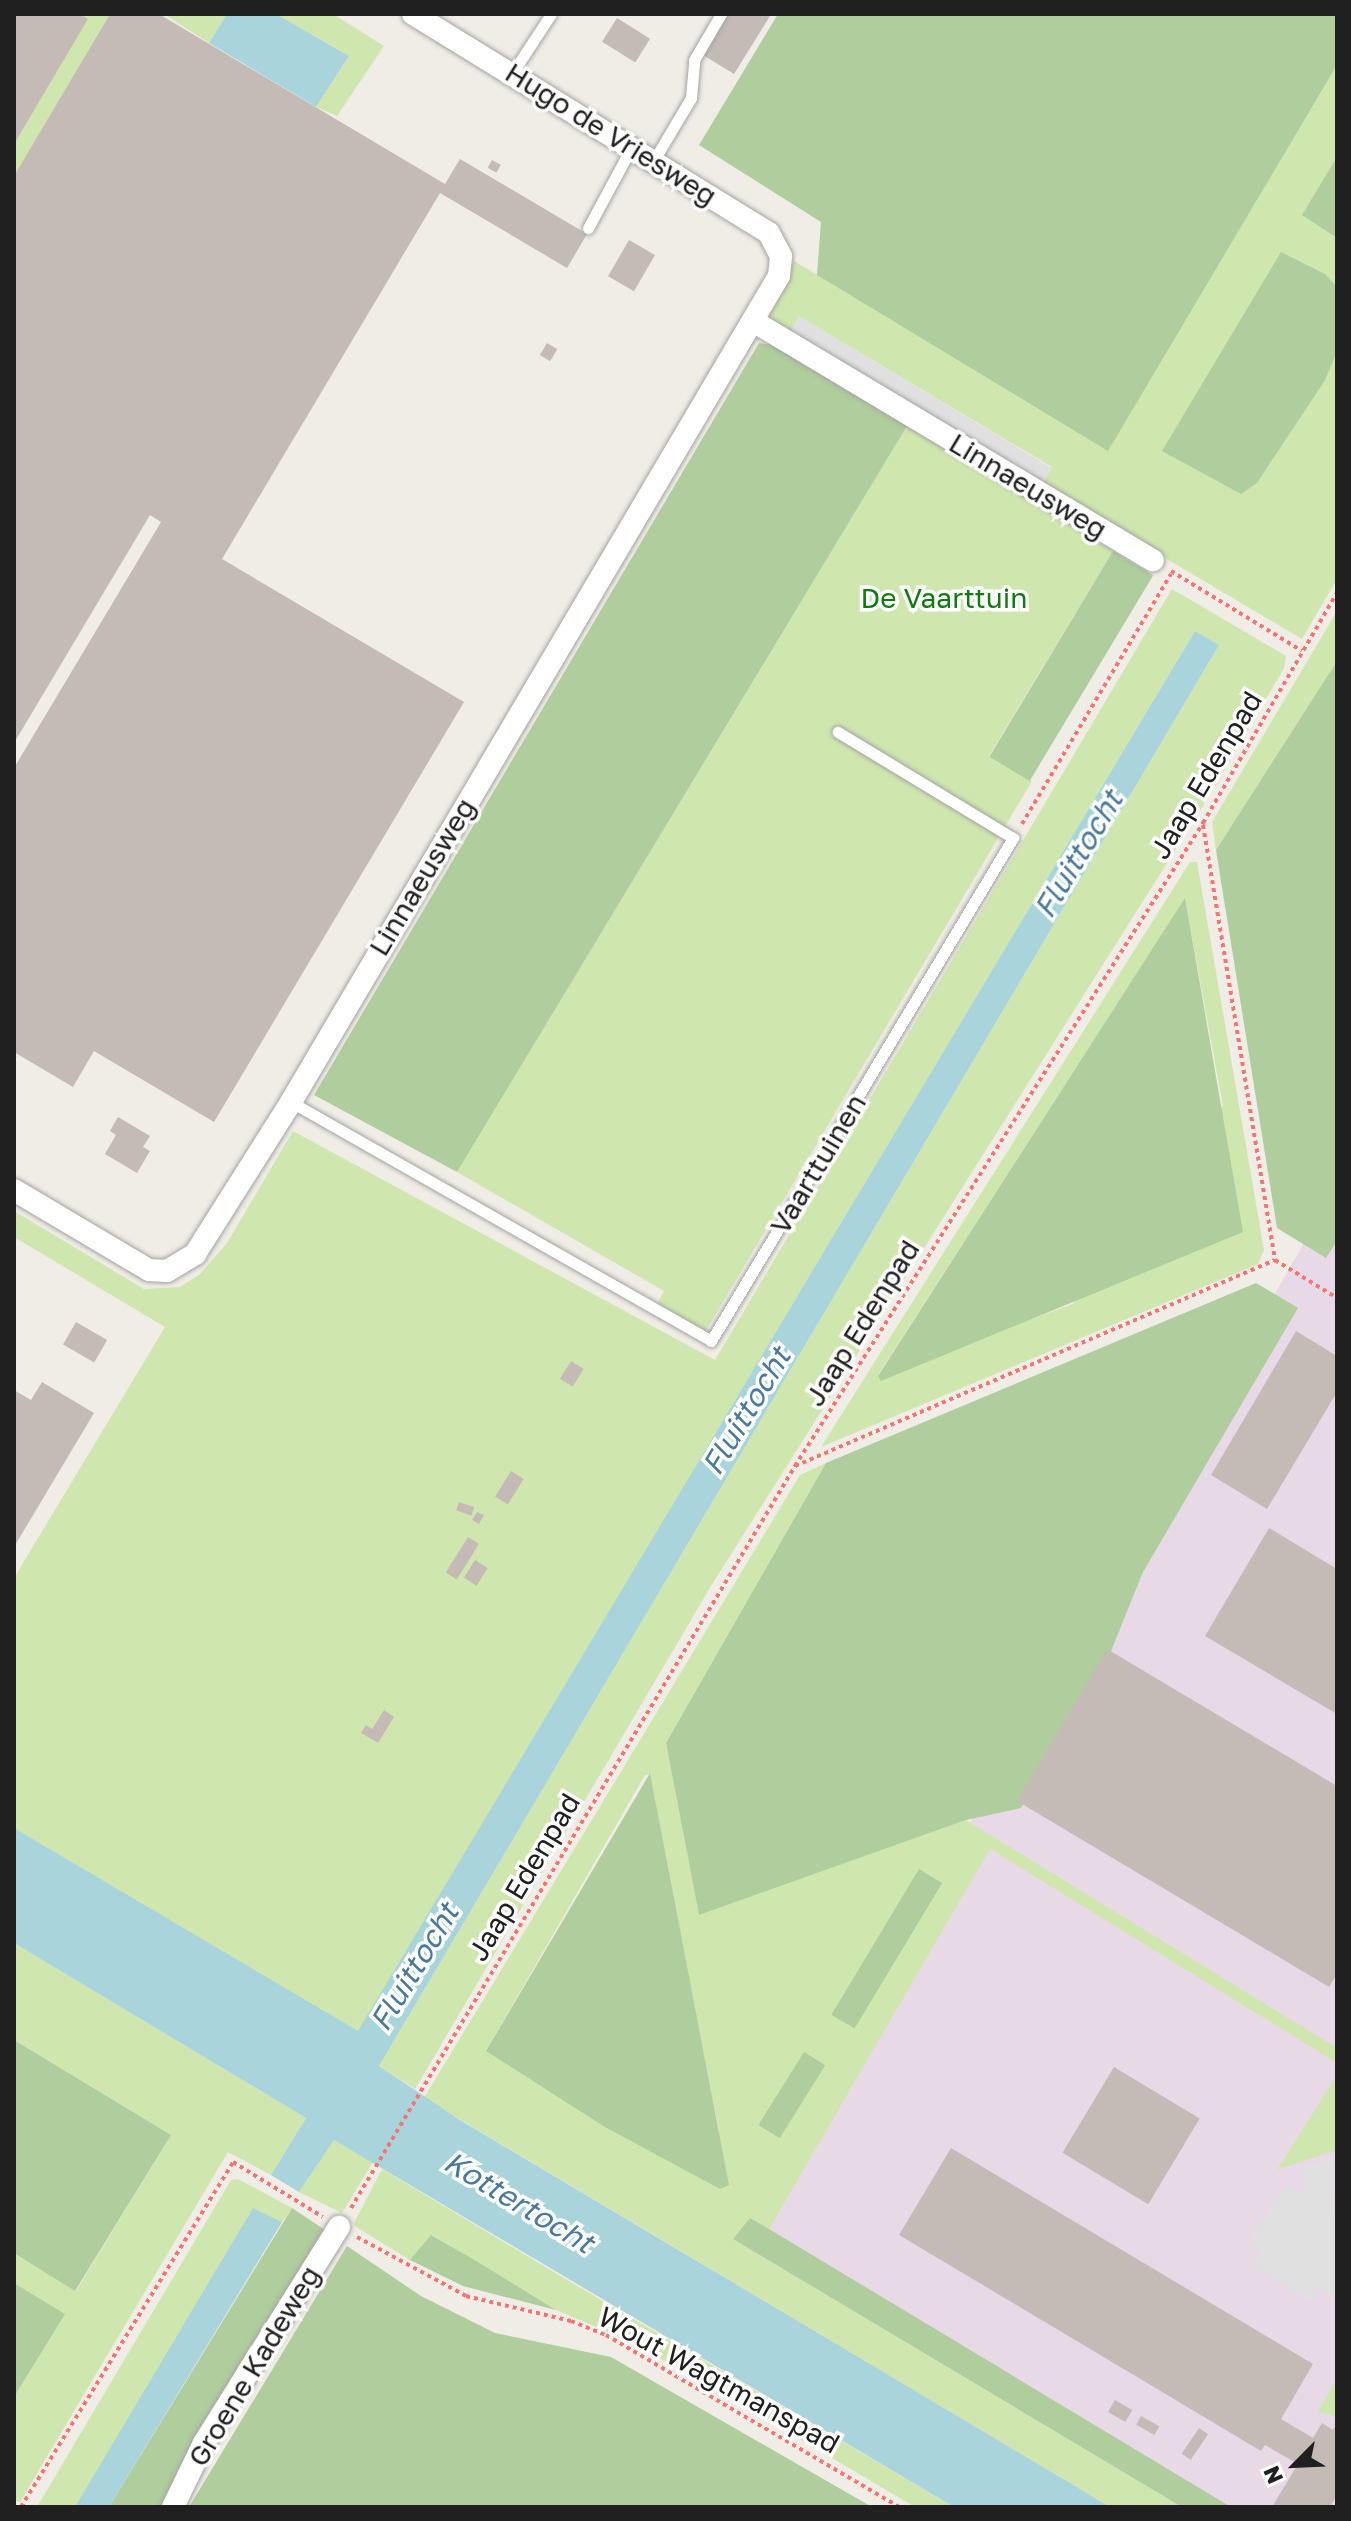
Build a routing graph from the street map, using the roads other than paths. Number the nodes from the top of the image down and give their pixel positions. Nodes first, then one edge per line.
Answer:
1 (413, 14) edge
2 (551, 14) edge
3 (721, 14) edge
4 (513, 72) junction
5 (630, 150) junction
6 (654, 160) junction
7 (588, 228) dead end
8 (779, 276) joint
9 (753, 321) junction
10 (1153, 560) road end
11 (838, 732) dead end
12 (291, 1102) junction
13 (14, 1190) edge
14 (341, 2224) road end
15 (173, 2507) edge

1 - 4 street, Hugo de Vriesweg
2 - 4 lane
3 - 6 lane
4 - 5 street, Hugo de Vriesweg
5 - 6 street, Hugo de Vriesweg
5 - 7 lane
6 - 8 street, Hugo de Vriesweg
8 - 9 street, Linnaeusweg
9 - 10 street, Linnaeusweg
9 - 12 street, Linnaeusweg
11 - 12 lane, Vaarttuinen
12 - 13 street, Linnaeusweg
14 - 15 street, Groene Kadeweg

